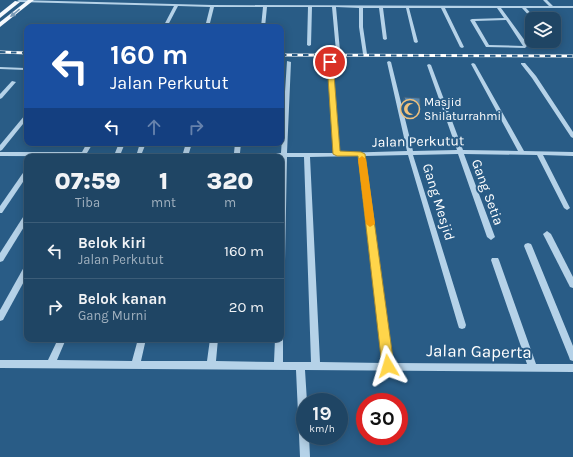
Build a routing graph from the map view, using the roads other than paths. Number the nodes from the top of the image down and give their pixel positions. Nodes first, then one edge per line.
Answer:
1 (20, 0) edge
2 (30, 0) edge
3 (204, 0) edge
4 (256, 0) edge
5 (329, 0) edge
6 (355, 0) edge
7 (387, 0) edge
8 (436, 0) edge
9 (459, 0) edge
10 (494, 0) edge
11 (504, 0) edge
12 (545, 0) edge
13 (177, 5) junction
14 (202, 6) junction
15 (212, 6) junction
16 (359, 6) junction
17 (381, 6) junction
18 (389, 6) junction
19 (407, 6) junction
20 (441, 6) junction
21 (255, 7) junction
22 (265, 7) junction
23 (310, 7) junction
24 (332, 7) junction
25 (464, 7) junction
26 (499, 7) junction
27 (510, 7) junction
28 (523, 7) junction
29 (552, 7) junction
30 (568, 7) junction
31 (573, 7) edge
32 (528, 12) edge
33 (573, 12) edge
34 (0, 16) edge
35 (507, 19) junction
36 (167, 24) edge
37 (208, 24) edge
38 (263, 24) edge
39 (0, 25) edge
40 (385, 39) dead end
41 (416, 42) dead end
42 (308, 45) dead end
43 (462, 47) dead end
44 (338, 51) dead end
45 (365, 54) dead end
46 (289, 62) dead end
47 (330, 62) dead end
48 (389, 62) dead end
49 (473, 64) dead end
50 (523, 64) dead end
51 (429, 65) dead end
52 (0, 68) edge
53 (24, 69) edge
54 (14, 82) dead end
55 (0, 97) edge
56 (24, 120) edge
57 (573, 136) edge
58 (0, 149) edge
59 (460, 152) junction
60 (410, 153) junction
61 (522, 153) junction
62 (0, 154) edge
63 (284, 154) joint
64 (337, 154) junction
65 (361, 154) junction
66 (539, 154) junction
67 (573, 154) edge
68 (24, 155) edge
69 (308, 155) junction
70 (24, 175) edge
71 (567, 208) dead end
72 (0, 211) edge
73 (24, 221) edge
74 (547, 234) dead end
75 (491, 237) dead end
76 (528, 246) dead end
77 (0, 259) edge
78 (495, 260) dead end
79 (24, 274) edge
80 (573, 285) edge
81 (0, 318) edge
82 (462, 325) dead end
83 (61, 342) edge
84 (141, 342) edge
85 (214, 342) edge
86 (279, 342) edge
87 (573, 357) edge
88 (0, 364) edge
89 (52, 364) junction
90 (136, 365) junction
91 (211, 365) junction
92 (278, 365) junction
93 (300, 365) junction
94 (316, 366) junction
95 (388, 366) junction
96 (533, 367) junction
97 (573, 368) edge
98 (305, 457) edge

1 - 2 street
1 - 34 main road
2 - 13 street
2 -> 39 main road
3 - 14 street
4 - 21 street
5 - 24 street
6 - 16 street
7 - 18 street
8 - 20 street
9 - 25 street
10 - 26 street
11 - 27 street
12 - 29 street
13 - 14 street
13 - 36 street
14 - 15 street
15 - 21 street
15 - 37 street
16 - 17 street
16 - 24 street
16 - 45 street
17 - 18 street
17 - 40 street
18 - 19 street
19 - 20 street
19 - 41 street
20 - 25 street
20 - 43 street
21 - 22 street
22 - 23 street
22 - 38 street
23 - 24 street
23 - 42 street
24 - 44 street
25 - 26 street
26 - 27 street
26 - 35 street
27 - 28 street
28 - 29 street
28 - 32 street
29 - 30 street
30 - 31 street
30 - 33 street
35 - 35 street
46 - 63 street
47 - 64 street
48 - 60 street, Gang Mesjid
49 - 61 street
50 - 57 street
51 - 59 street, Gang Setia
52 - 53 street
54 - 55 street
56 - 58 street
59 - 60 street, Jalan Perkutut
59 - 61 street, Jalan Perkutut
59 - 75 street, Gang Setia
60 - 65 street, Jalan Perkutut
60 - 82 street, Gang Mesjid
61 - 66 street, Jalan Perkutut
62 - 68 street, Jalan Perkutut
63 - 69 street, Jalan Perkutut
64 - 65 street, Jalan Perkutut
64 - 69 street, Jalan Perkutut
65 - 95 street
66 - 67 street, Jalan Perkutut
66 - 71 street
69 - 94 street
70 - 72 street
73 - 77 street
74 - 80 street
76 - 87 street
78 - 96 street
79 - 81 street
83 - 89 street
84 - 90 street
85 - 91 street
86 - 92 street
88 - 89 street, Jalan Gaperta
89 - 90 street, Jalan Gaperta
90 - 91 street, Jalan Gaperta
91 - 92 street, Jalan Gaperta
92 - 93 street, Jalan Gaperta
93 - 94 street, Jalan Gaperta
93 - 98 street
94 - 95 street, Jalan Gaperta
95 - 96 street, Jalan Gaperta
96 - 97 street, Jalan Gaperta

